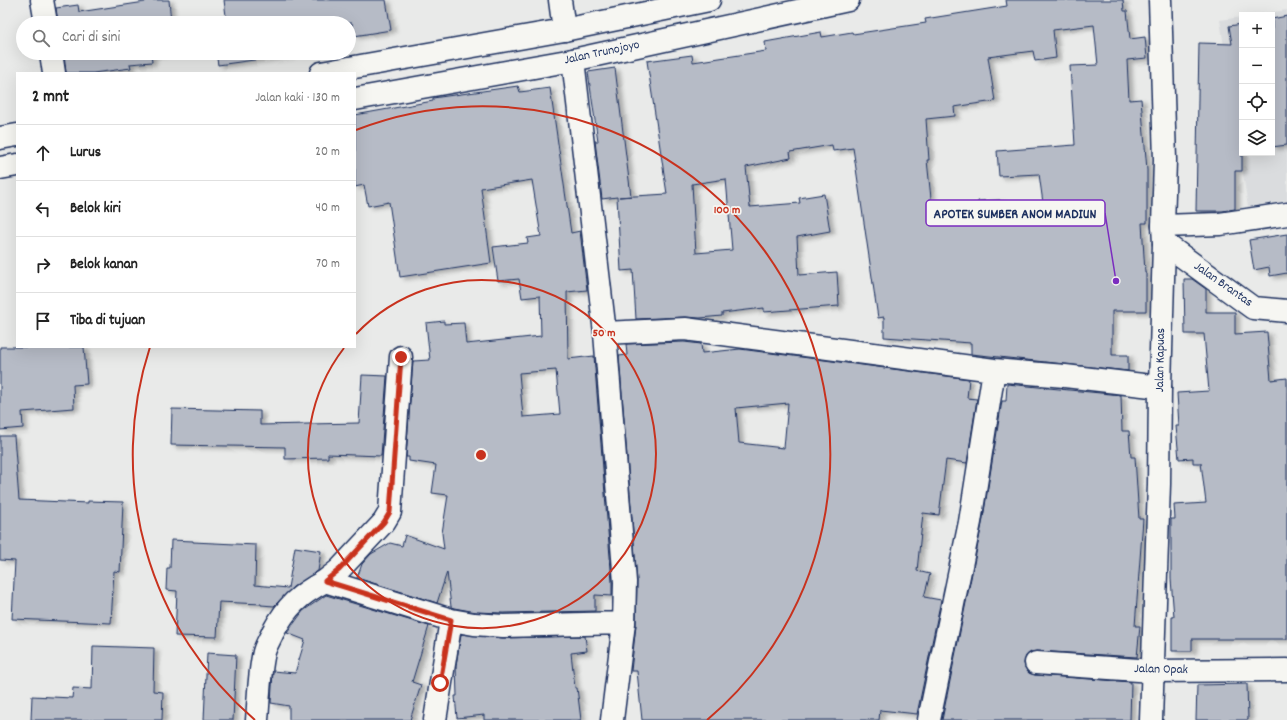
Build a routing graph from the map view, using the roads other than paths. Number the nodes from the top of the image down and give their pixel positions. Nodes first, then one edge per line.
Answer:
1 (42, 0) edge
2 (560, 0) edge
3 (709, 0) edge
4 (848, 0) edge
5 (1160, 0) edge
6 (45, 16) edge
7 (564, 30) junction
8 (52, 60) edge
9 (573, 60) junction
10 (54, 72) edge
11 (326, 72) edge
12 (356, 99) edge
13 (16, 135) edge
14 (0, 138) edge
15 (16, 165) edge
16 (0, 168) edge
17 (1287, 214) edge
18 (1164, 235) junction
19 (1287, 311) edge
20 (605, 333) junction
21 (401, 357) dead end
22 (994, 370) junction
23 (1160, 387) junction
24 (325, 581) junction
25 (451, 620) junction
26 (624, 623) junction
27 (1036, 663) dead end
28 (1287, 670) edge
29 (1153, 671) junction
30 (256, 720) edge
31 (435, 720) edge
32 (612, 720) edge
33 (929, 720) edge
34 (1151, 720) edge

1 - 6 main road
2 - 7 main road
3 - 7 main road
4 - 9 main road, Jalan Trunojoyo
5 - 18 main road, Jalan Kapuas
7 - 11 main road
8 - 10 main road
9 - 12 main road, Jalan Trunojoyo
9 - 20 main road
13 - 14 main road
15 - 16 main road
17 - 18 main road
18 - 19 main road, Jalan Brantas
18 - 23 main road, Jalan Kapuas
20 - 22 main road
20 - 26 main road
21 - 24 main road
22 - 23 main road
22 - 33 main road
23 - 29 main road, Jalan Kapuas
24 - 25 main road
24 - 30 main road
25 - 26 main road
25 - 31 main road
26 - 32 main road
27 - 29 main road, Jalan Opak
28 - 29 main road, Jalan Opak
29 - 34 main road, Jalan Kapuas

